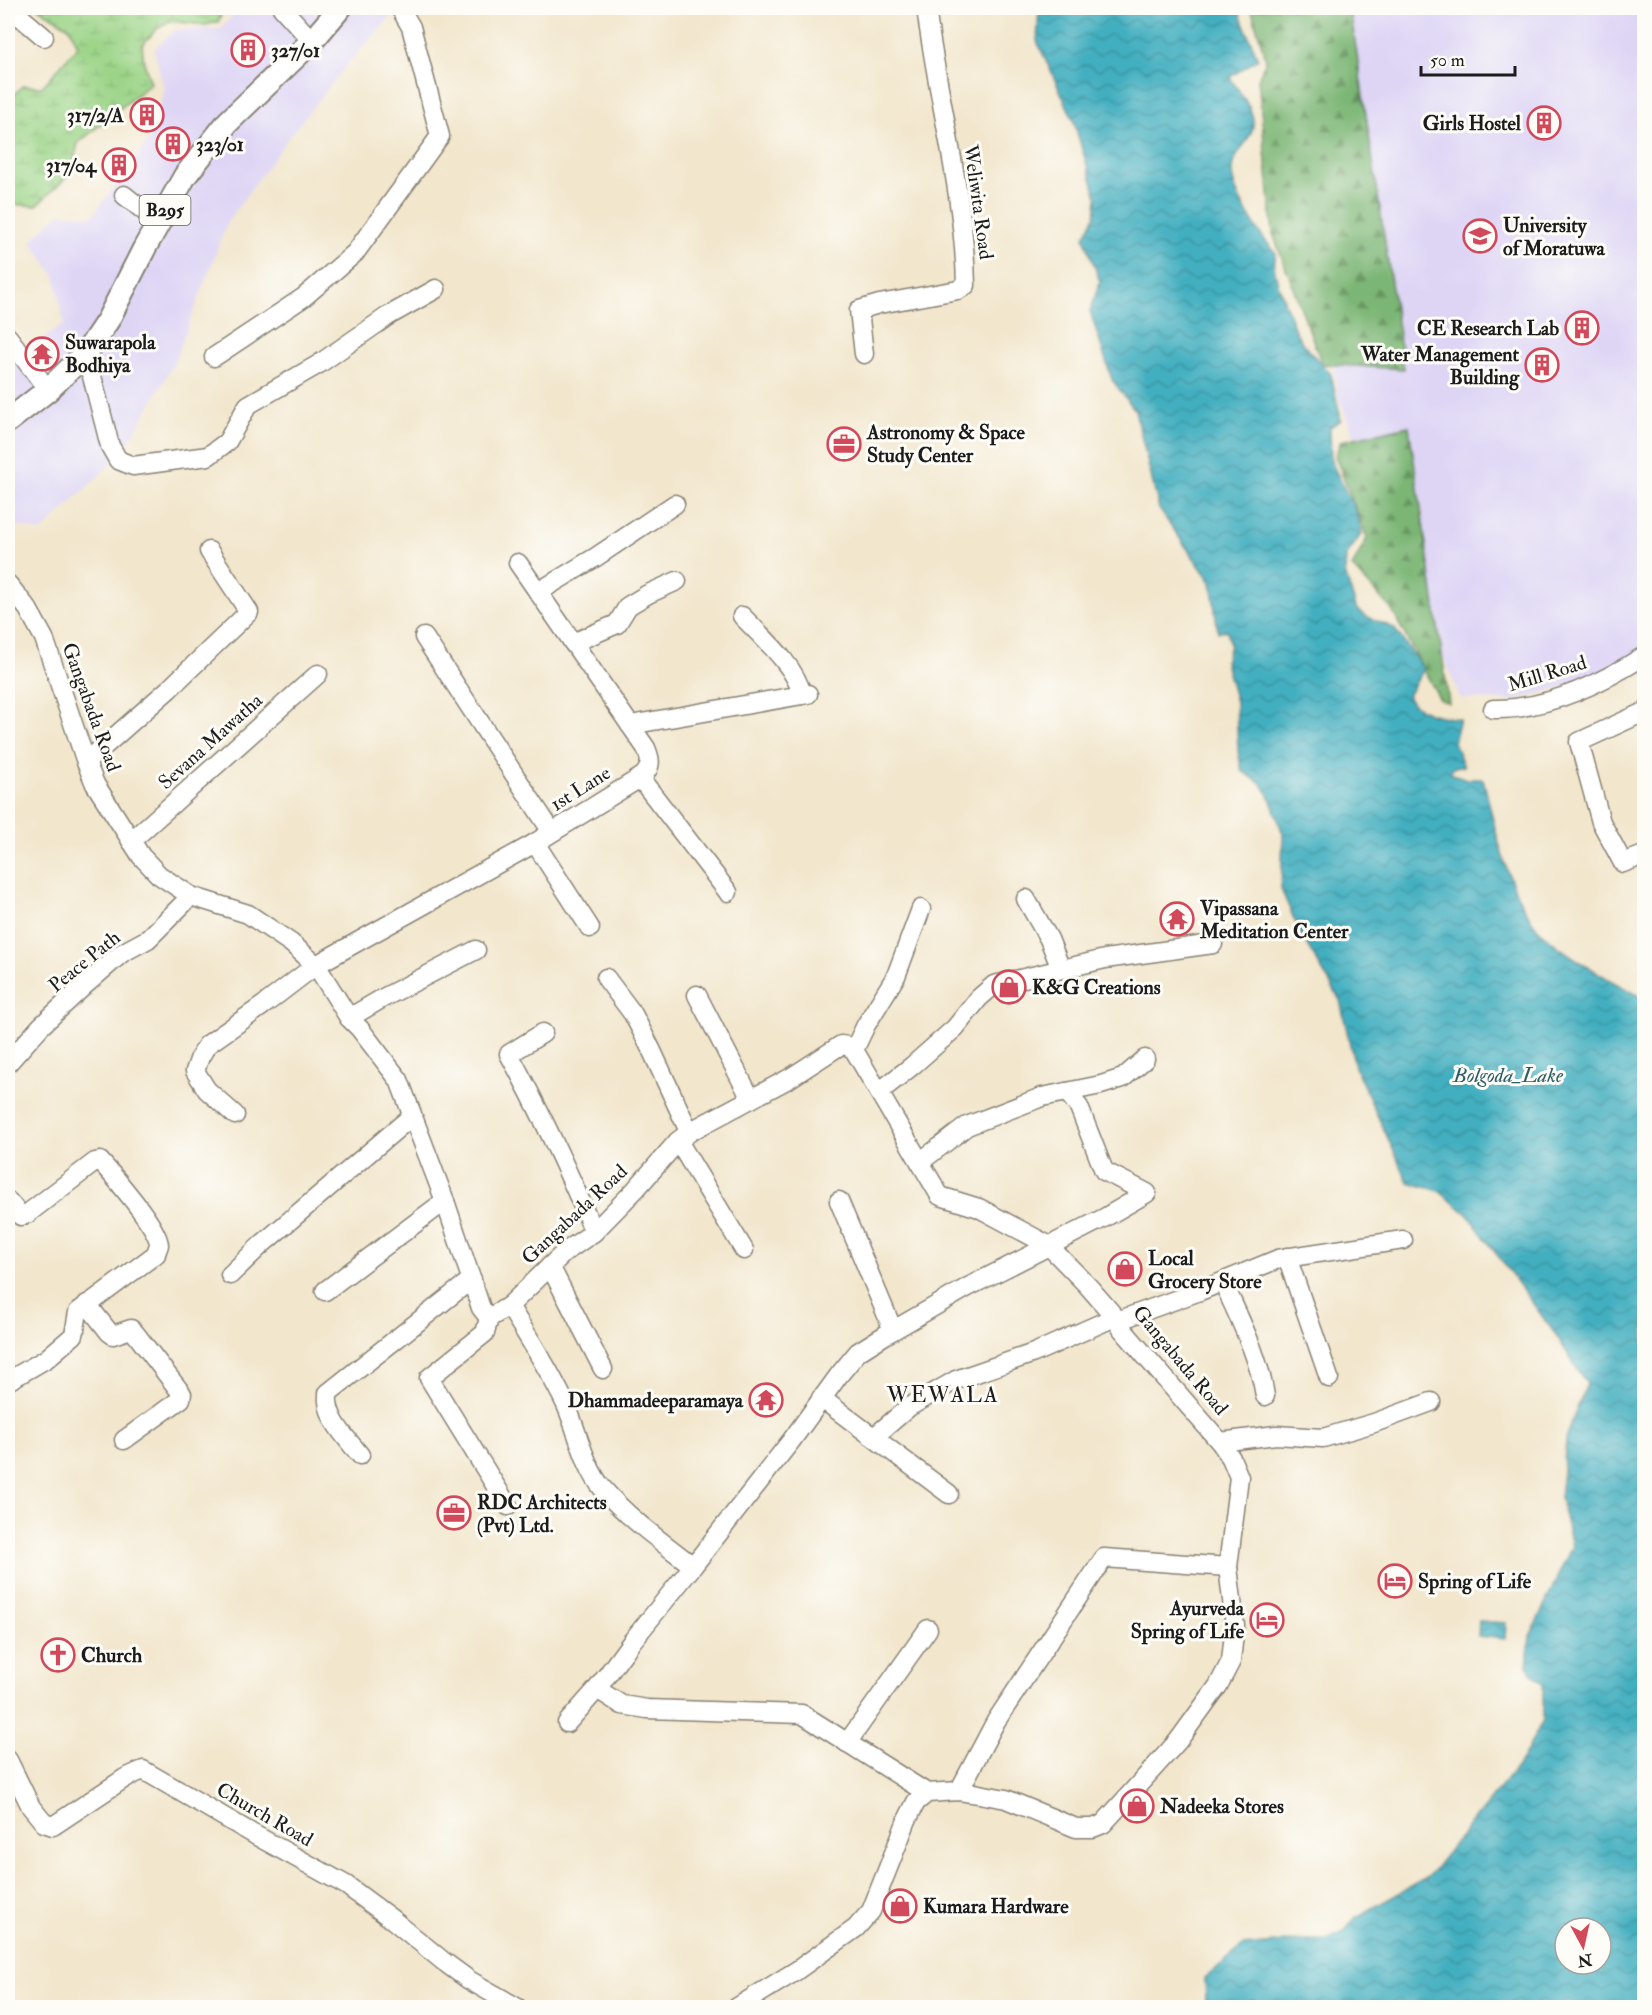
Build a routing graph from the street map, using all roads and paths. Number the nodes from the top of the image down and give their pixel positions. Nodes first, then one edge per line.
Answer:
1 (10, 8) edge
2 (282, 8) edge
3 (340, 8) edge
4 (400, 8) edge
5 (926, 8) edge
6 (44, 37) dead end
7 (312, 41) junction
8 (123, 195) dead end
9 (158, 222) junction
10 (436, 289) dead end
11 (8, 337) edge
12 (87, 353) junction
13 (864, 354) dead end
14 (214, 357) dead end
15 (48, 390) junction
16 (8, 421) edge
17 (675, 504) dead end
18 (209, 551) dead end
19 (518, 563) dead end
20 (678, 580) dead end
21 (8, 584) edge
22 (538, 592) junction
23 (742, 616) dead end
24 (424, 637) dead end
25 (573, 643) junction
26 (1644, 656) edge
27 (318, 674) dead end
28 (1493, 709) dead end
29 (1644, 712) edge
30 (630, 725) junction
31 (86, 762) junction
32 (640, 778) junction
33 (552, 832) junction
34 (130, 841) junction
35 (535, 843) junction
36 (1644, 855) edge
37 (728, 892) dead end
38 (191, 896) junction
39 (1026, 899) dead end
40 (921, 909) dead end
41 (590, 928) dead end
42 (1213, 944) dead end
43 (476, 950) dead end
44 (316, 965) junction
45 (1061, 969) junction
46 (606, 978) dead end
47 (697, 995) dead end
48 (349, 1018) junction
49 (543, 1033) dead end
50 (854, 1050) junction
51 (1145, 1059) dead end
52 (8, 1063) edge
53 (879, 1092) junction
54 (1067, 1092) junction
55 (751, 1099) junction
56 (235, 1115) dead end
57 (412, 1116) junction
58 (684, 1136) junction
59 (920, 1162) junction
60 (8, 1201) edge
61 (446, 1201) junction
62 (839, 1201) dead end
63 (594, 1232) junction
64 (1403, 1240) dead end
65 (1048, 1245) junction
66 (744, 1250) dead end
67 (1287, 1257) junction
68 (550, 1266) junction
69 (230, 1275) dead end
70 (472, 1279) junction
71 (1222, 1282) junction
72 (325, 1291) dead end
73 (87, 1304) junction
74 (509, 1306) junction
75 (489, 1318) junction
76 (1116, 1319) junction
77 (893, 1330) junction
78 (603, 1369) dead end
79 (1329, 1378) dead end
80 (8, 1380) edge
81 (1265, 1396) dead end
82 (821, 1398) junction
83 (1431, 1402) dead end
84 (874, 1437) junction
85 (123, 1440) dead end
86 (1221, 1442) junction
87 (360, 1455) dead end
88 (949, 1494) dead end
89 (508, 1506) dead end
90 (693, 1566) junction
91 (1228, 1567) junction
92 (928, 1629) dead end
93 (597, 1689) junction
94 (567, 1723) dead end
95 (847, 1743) junction
96 (8, 1760) edge
97 (959, 1791) junction
98 (927, 1793) junction
99 (518, 2007) edge
100 (736, 2007) edge

1 - 6 street
2 - 7 street
3 - 7 main road, B295
4 - 14 street
5 - 13 street, Weliwita Road
7 - 9 main road, B295
8 - 9 street
9 - 12 main road, B295
10 - 12 street
11 - 15 street
12 - 15 main road, B295
15 - 16 main road, B295
17 - 22 street
18 - 31 street
19 - 22 street, 1st Lane
20 - 25 street
21 - 31 street, Gangabada Road
22 - 25 street, 1st Lane
23 - 30 street
24 - 33 street
25 - 30 street, 1st Lane
26 - 28 street, Mill Road
27 - 34 street, Sevana Mawatha
29 - 36 street
30 - 32 street, 1st Lane
31 - 34 street, Gangabada Road
32 - 33 street, 1st Lane
32 - 37 street
33 - 35 street, 1st Lane
34 - 38 street, Gangabada Road
35 - 41 street
35 - 44 street, 1st Lane
38 - 44 street, Gangabada Road
38 - 52 street, Peace Path
39 - 45 street
40 - 50 street
42 - 45 street
43 - 48 street
44 - 48 street, Gangabada Road
44 - 56 street, 1st Lane
45 - 53 street
46 - 58 street
47 - 55 street
48 - 57 street, Gangabada Road
49 - 63 street
50 - 53 street, Gangabada Road
50 - 55 street, Gangabada Road
51 - 54 street
53 - 59 street, Gangabada Road
54 - 59 street
54 - 65 street
55 - 58 street, Gangabada Road
57 - 61 street, Gangabada Road
57 - 69 street
58 - 63 street, Gangabada Road
58 - 66 street
59 - 65 street, Gangabada Road
60 - 73 street
61 - 70 street, Gangabada Road
61 - 72 street
62 - 77 street
63 - 68 street, Gangabada Road
64 - 67 street
65 - 76 street, Gangabada Road
65 - 77 street
67 - 71 street
67 - 79 street
68 - 74 street, Gangabada Road
68 - 78 street
70 - 75 street, Gangabada Road
70 - 87 street
71 - 76 street
71 - 81 street
73 - 80 street
73 - 85 street
74 - 75 street, Gangabada Road
74 - 90 street
75 - 89 street
76 - 84 street
76 - 86 street, Gangabada Road
77 - 82 street
82 - 84 street
82 - 90 street
83 - 86 street
84 - 88 street
86 - 91 street, Gangabada Road
90 - 93 street
91 - 97 street
91 - 97 street, Gangabada Road
92 - 95 street
93 - 94 street
93 - 95 street
95 - 98 street
96 - 99 street, Church Road
97 - 98 street, Gangabada Road
98 - 100 street

